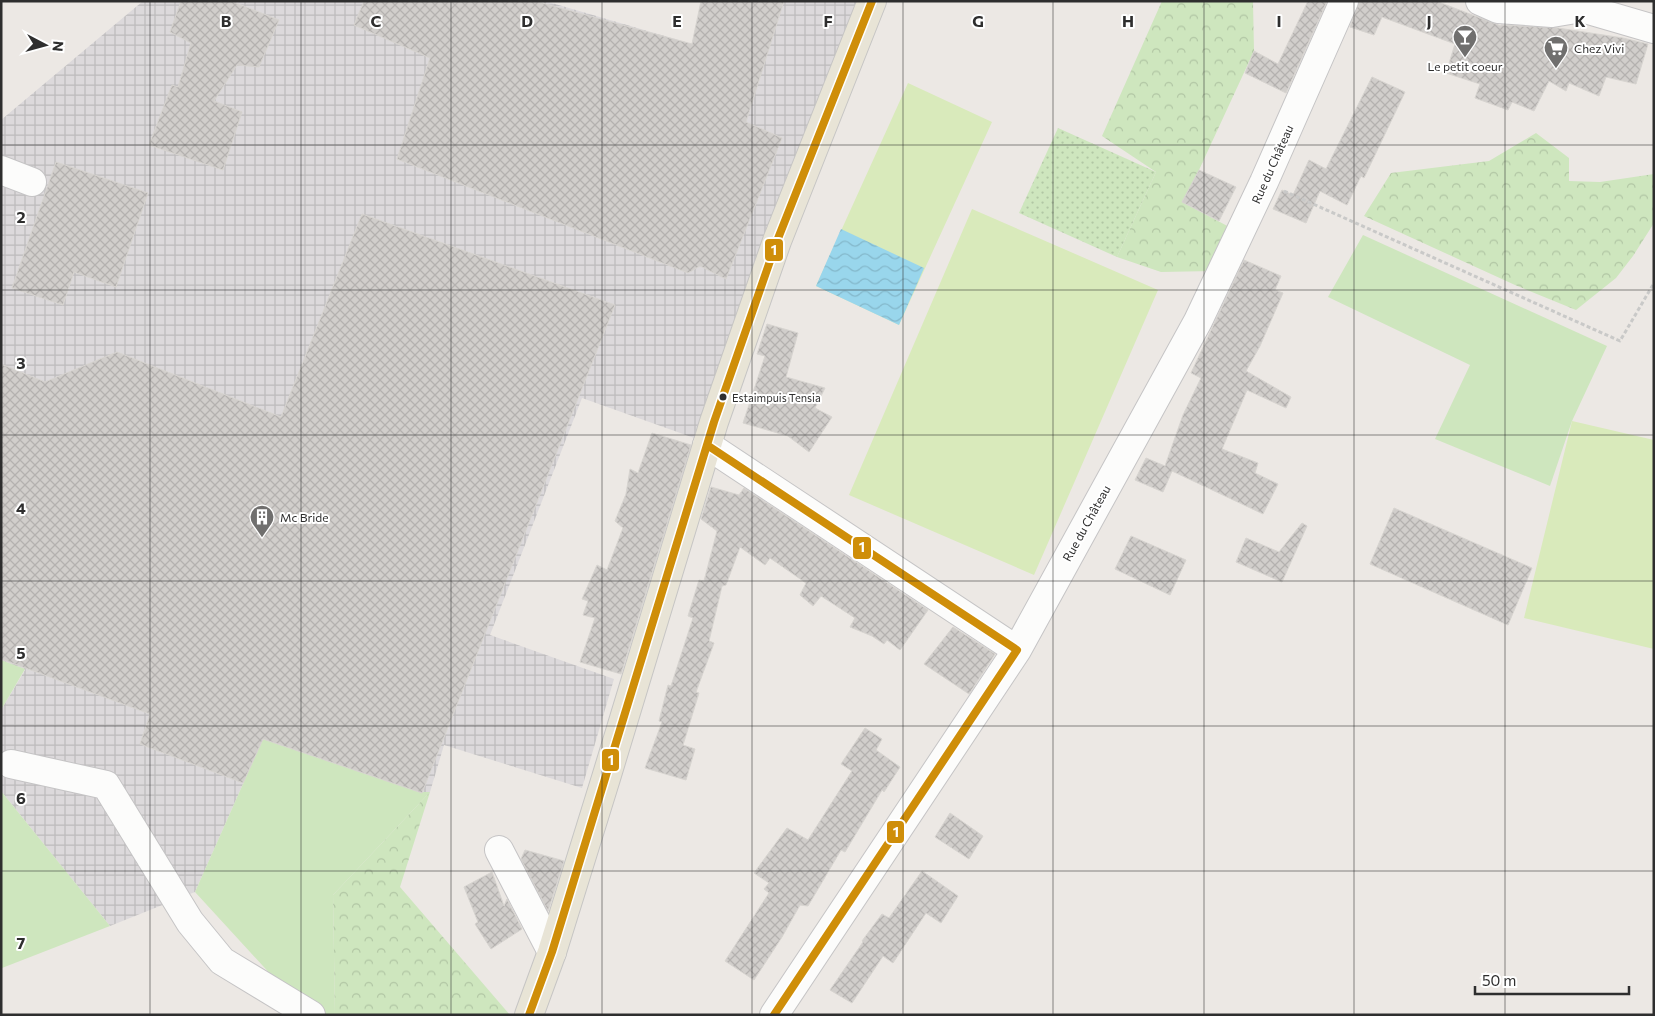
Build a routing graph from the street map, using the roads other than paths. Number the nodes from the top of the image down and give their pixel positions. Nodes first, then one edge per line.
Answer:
1 (872, 1) edge
2 (1344, 1) edge
3 (1480, 1) edge
4 (1554, 7) edge
5 (1654, 29) edge
6 (1, 170) edge
7 (32, 182) dead end
8 (707, 445) junction
9 (1016, 650) junction
10 (11, 764) dead end
11 (499, 850) dead end
12 (552, 952) junction
13 (311, 1015) edge
14 (529, 1015) edge
15 (774, 1015) edge

1 - 8 main road
2 - 9 street, Rue du Château
3 - 4 street
4 - 5 street
6 - 7 street
8 - 9 street
8 - 12 main road
9 - 15 street, Rue du Château
10 - 13 street
11 - 12 street
12 - 14 main road

